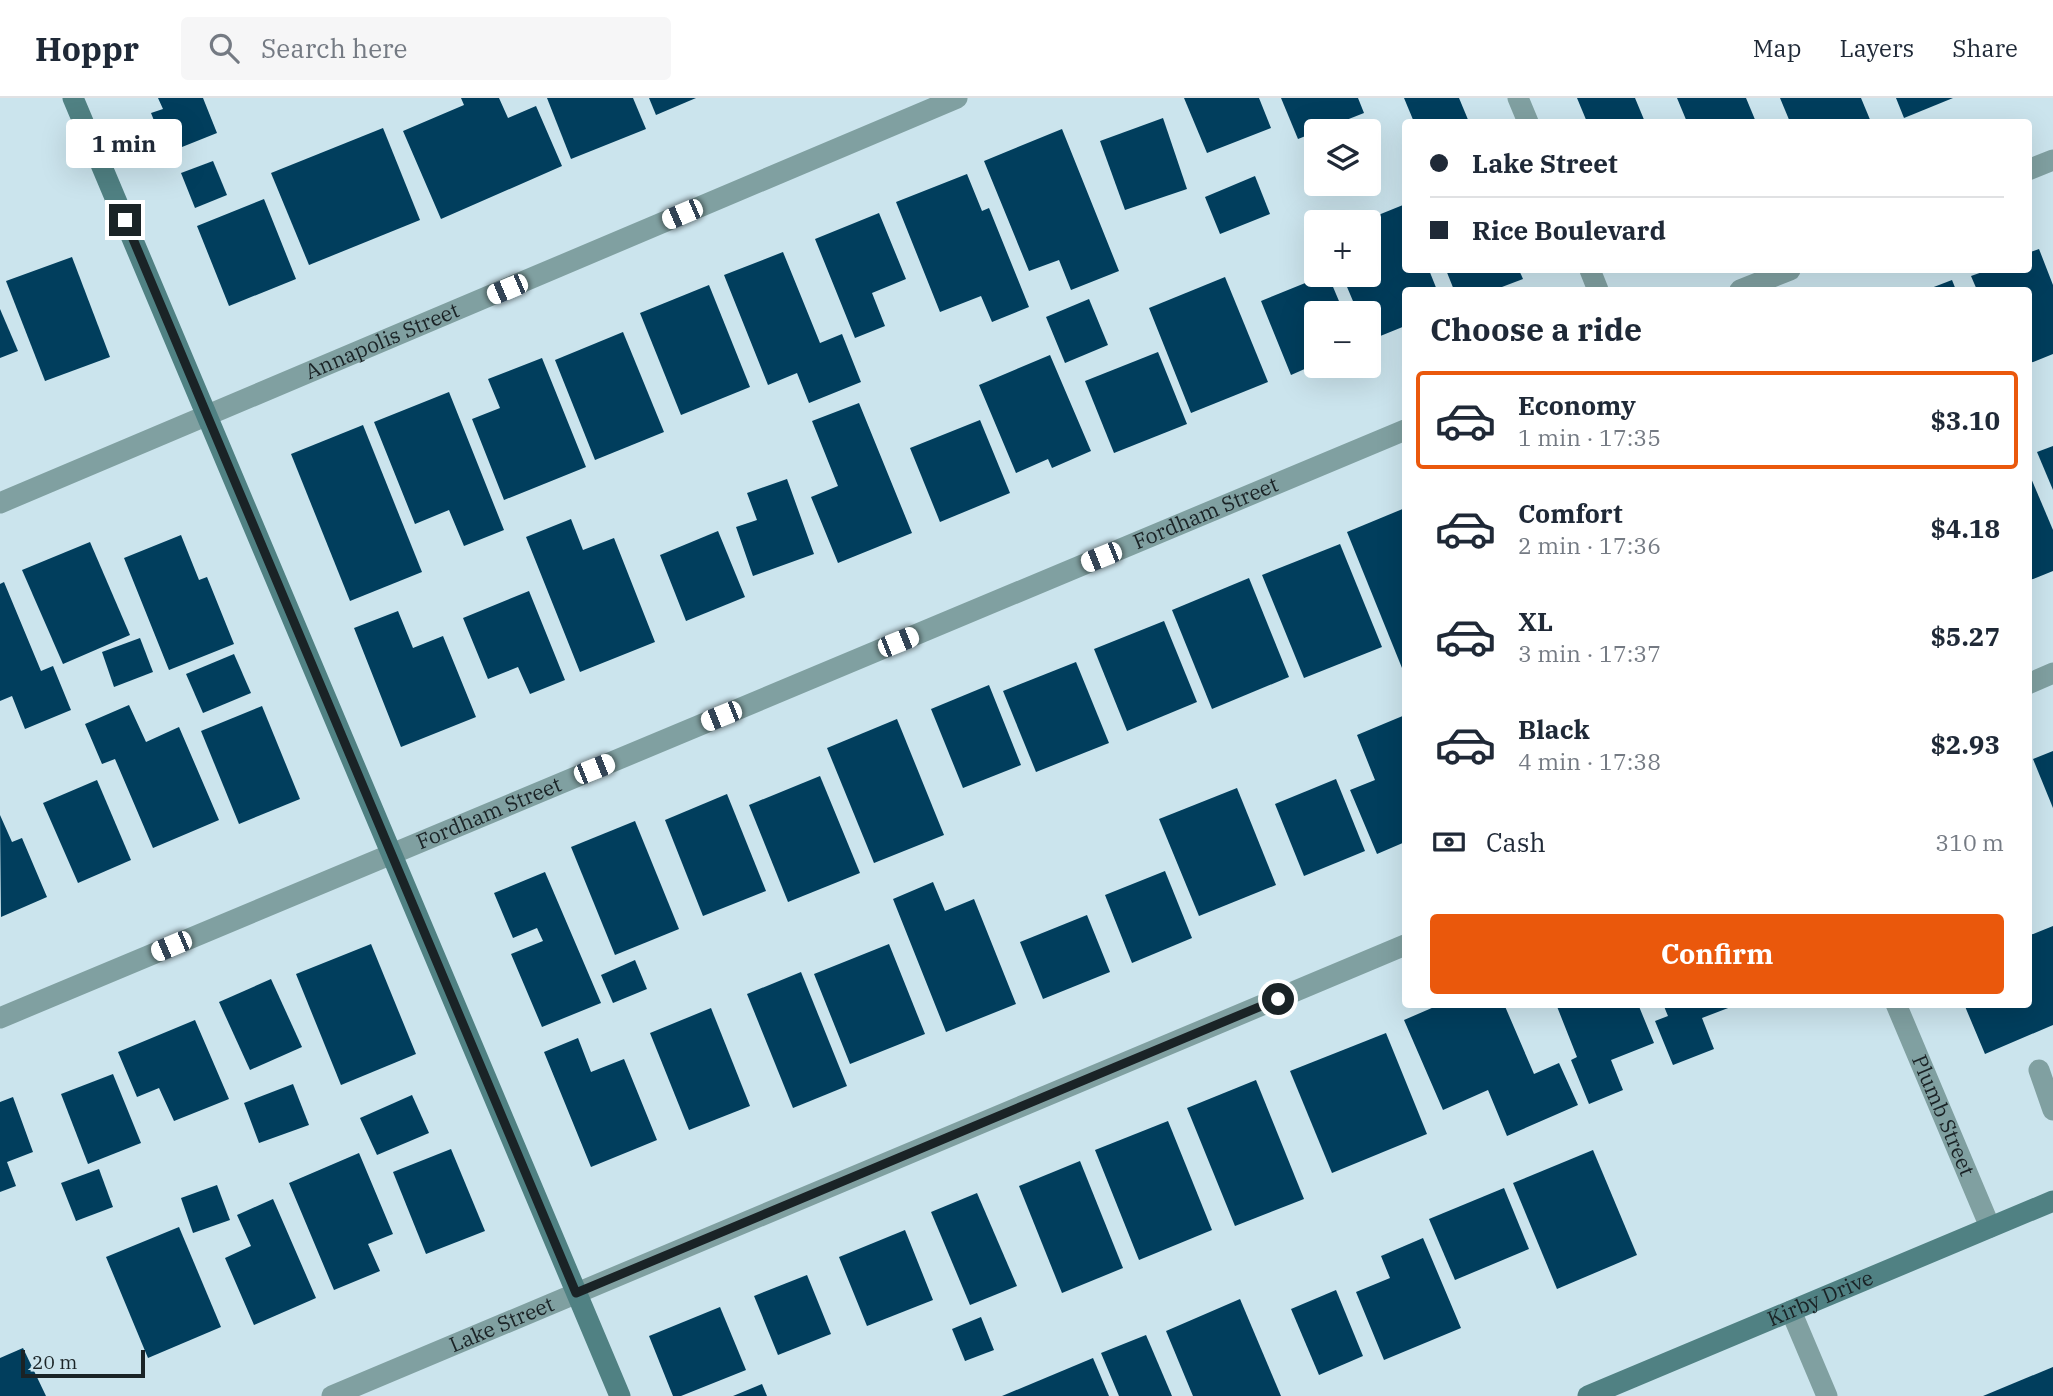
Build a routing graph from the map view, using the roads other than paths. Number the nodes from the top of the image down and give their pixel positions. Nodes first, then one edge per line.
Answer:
1 (73, 98) edge
2 (957, 98) edge
3 (1518, 98) edge
4 (1527, 119) edge
5 (2053, 160) edge
6 (2032, 168) edge
7 (1782, 273) edge
8 (1748, 287) edge
9 (207, 416) junction
10 (1402, 431) edge
11 (0, 503) edge
12 (2053, 673) edge
13 (2032, 682) edge
14 (391, 854) junction
15 (1402, 946) edge
16 (1898, 1008) edge
17 (0, 1018) edge
18 (2039, 1070) dead end
19 (2053, 1110) edge
20 (2053, 1201) edge
21 (1990, 1227) junction
22 (576, 1293) junction
23 (1791, 1311) junction
24 (332, 1396) edge
25 (620, 1396) edge
26 (1588, 1396) edge
27 (1827, 1396) edge

1 - 9 main road
2 - 9 street, Annapolis Street
3 - 4 street
5 - 6 street
7 - 8 street
9 - 11 street, Annapolis Street
9 - 14 main road
10 - 14 street, Fordham Street
12 - 13 street
14 - 17 street, Fordham Street
14 - 22 main road
15 - 22 street, Lake Street
16 - 21 street, Plumb Street
18 - 19 street
20 - 21 main road, Kirby Drive
21 - 23 main road, Kirby Drive
22 - 24 street, Lake Street
22 - 25 main road
23 - 26 main road, Kirby Drive
23 - 27 street

